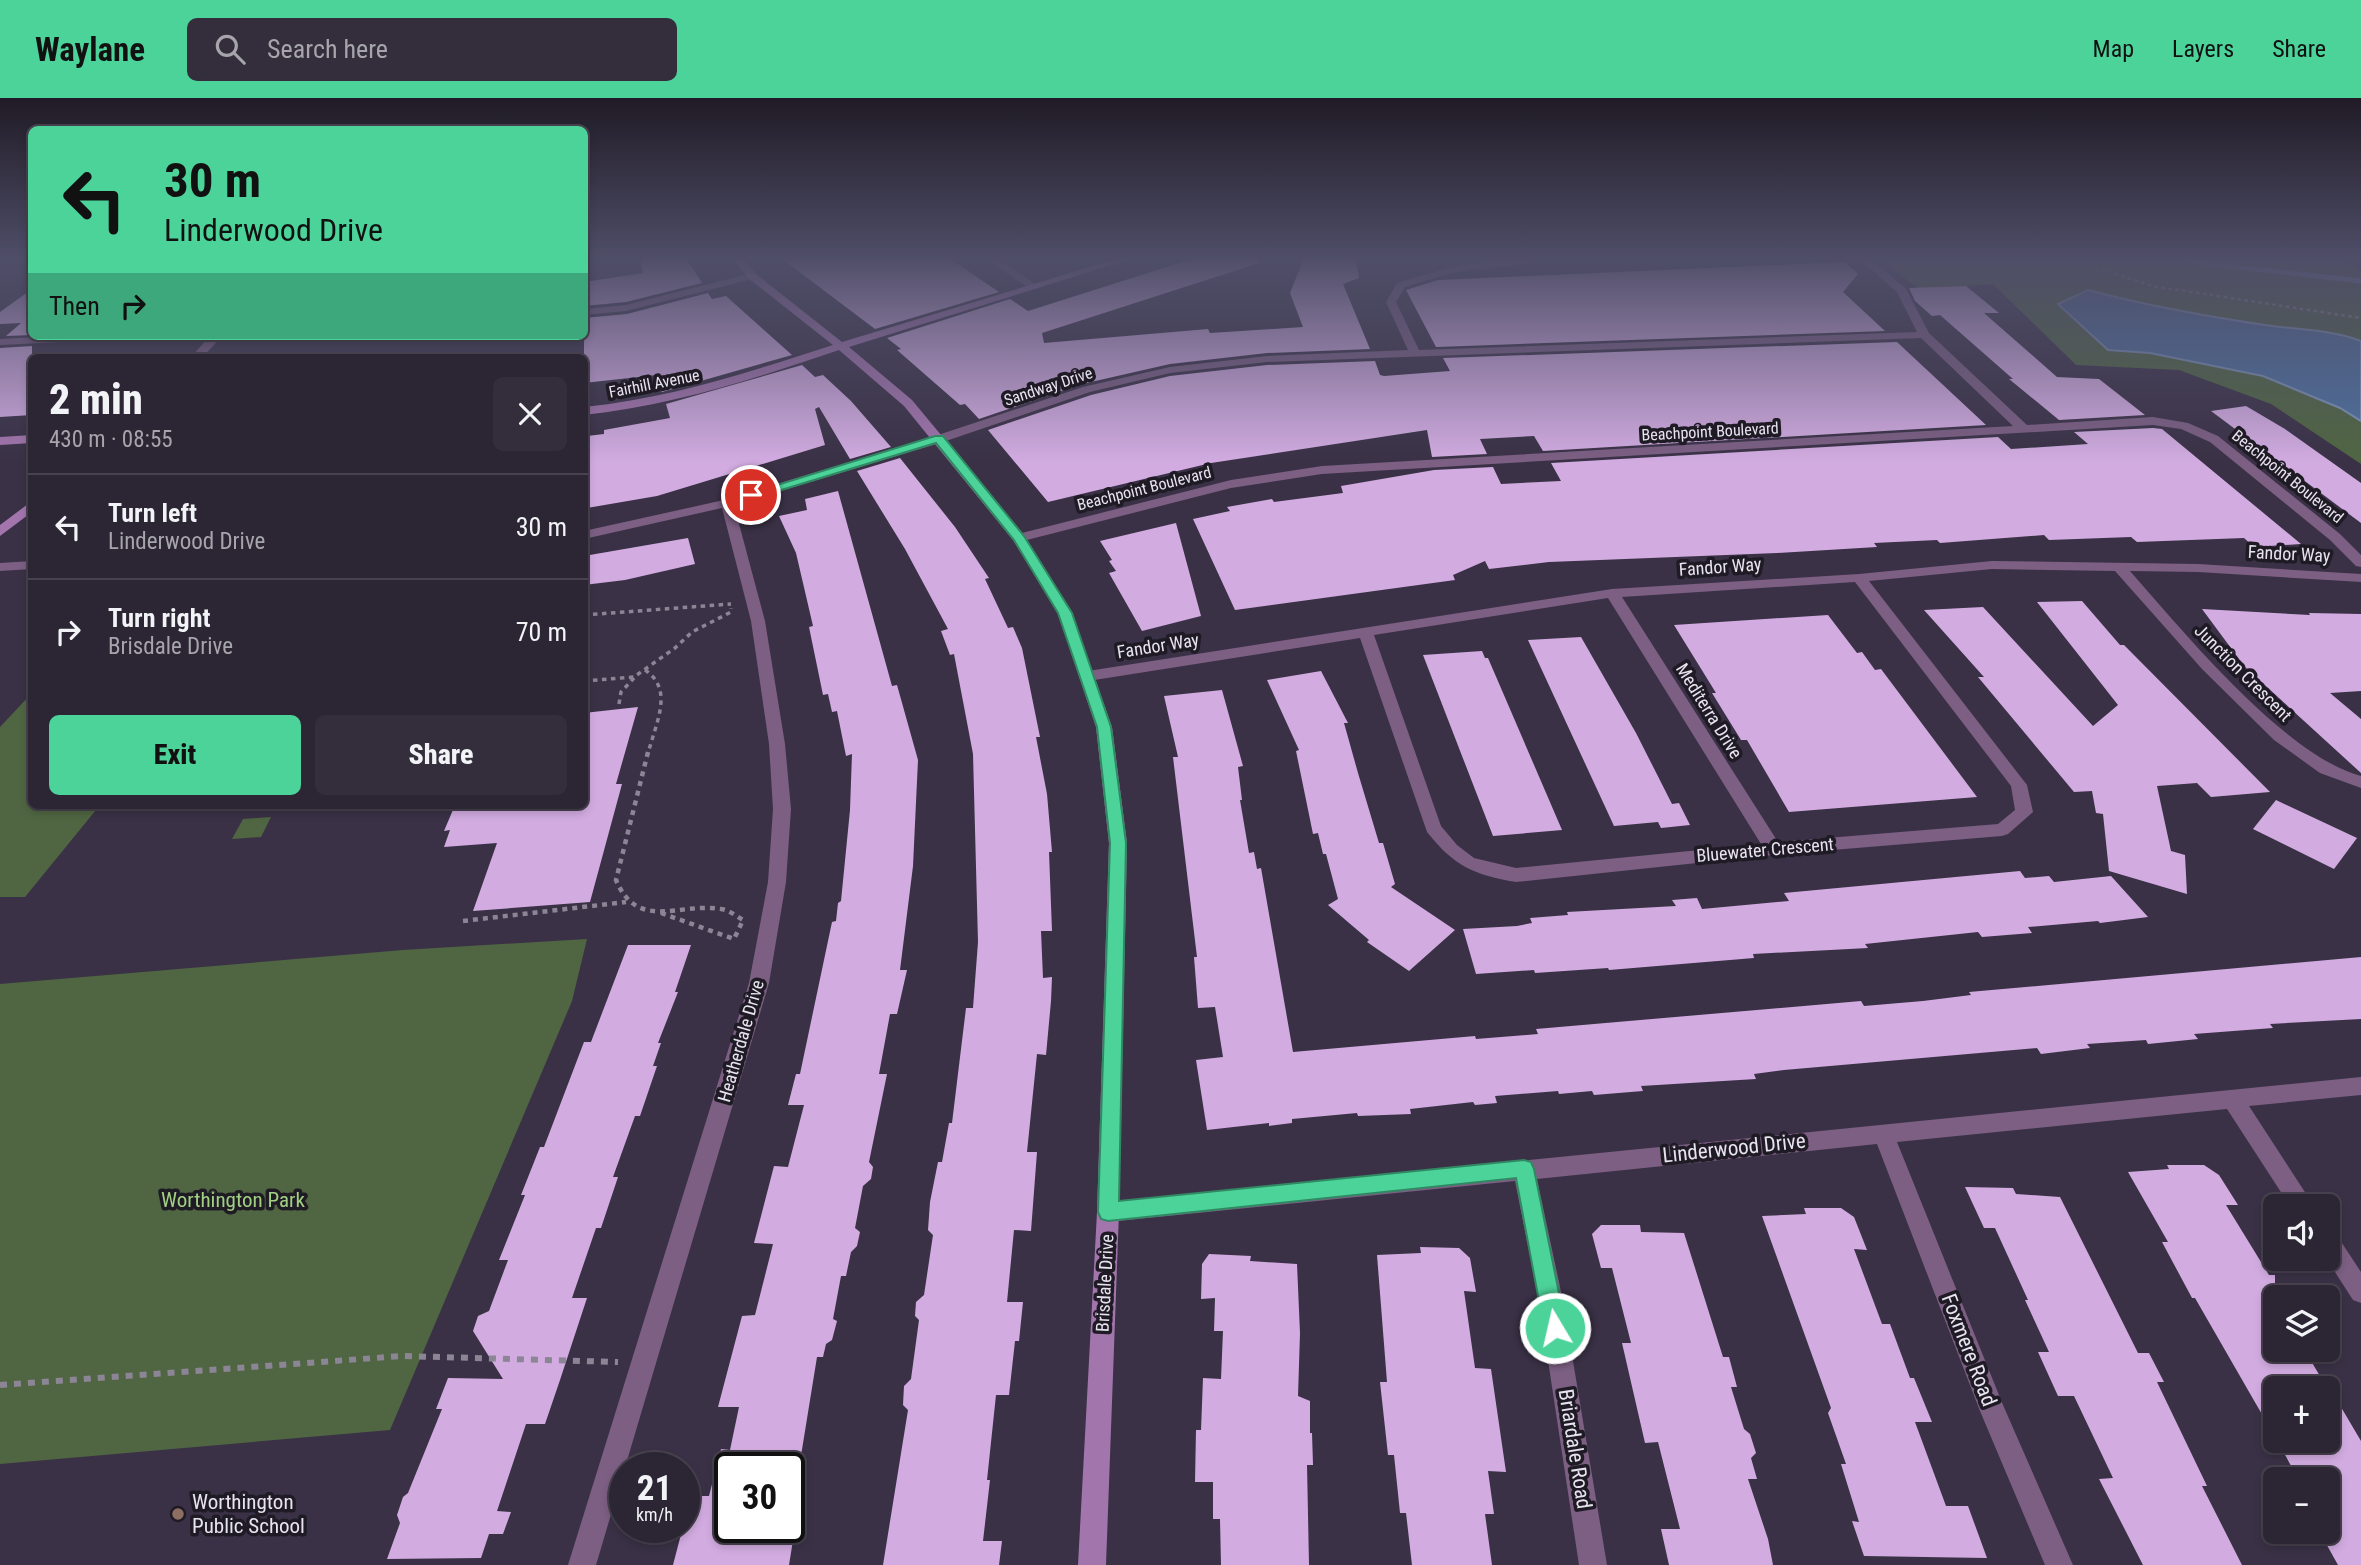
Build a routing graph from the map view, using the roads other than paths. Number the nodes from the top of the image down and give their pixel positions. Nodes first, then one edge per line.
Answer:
1 (815, 326) edge
2 (904, 326) edge
3 (1403, 326) edge
4 (1920, 326) edge
5 (1924, 335) junction
6 (41, 340) edge
7 (212, 340) edge
8 (0, 342) edge
9 (840, 346) junction
10 (1415, 353) junction
11 (200, 354) edge
12 (588, 411) edge
13 (2025, 430) junction
14 (28, 439) edge
15 (939, 439) junction
16 (0, 441) edge
17 (727, 503) junction
18 (28, 508) edge
19 (0, 532) edge
20 (588, 535) edge
21 (1019, 538) junction
22 (2361, 563) edge
23 (28, 565) edge
24 (2118, 566) junction
25 (0, 567) edge
26 (1859, 578) junction
27 (2361, 578) edge
28 (1612, 593) junction
29 (1366, 634) junction
30 (1088, 676) junction
31 (2361, 782) edge
32 (1773, 849) junction
33 (2361, 1086) edge
34 (2234, 1101) junction
35 (1884, 1133) junction
36 (1524, 1169) junction
37 (2295, 1194) edge
38 (1108, 1212) junction
39 (2340, 1260) edge
40 (2361, 1292) edge
41 (582, 1565) edge
42 (1091, 1565) edge
43 (1593, 1565) edge
44 (2059, 1565) edge

1 - 9 street, Brisdale Drive
2 - 9 street, Fairhill Avenue
3 - 10 street
4 - 5 street
5 - 10 street, Sandway Drive
5 - 13 street
6 - 8 street
7 - 11 street
9 - 12 street, Fairhill Avenue
9 - 15 street, Brisdale Drive
10 - 15 street, Sandway Drive
13 - 21 street, Beachpoint Boulevard
13 - 22 street, Beachpoint Boulevard
14 - 16 street
15 - 17 street, Sandway Drive
15 - 21 street, Brisdale Drive
17 - 20 street, Sandway Drive
17 - 41 street, Heatherdale Drive
18 - 19 street
21 - 30 street, Brisdale Drive
23 - 25 street
24 - 26 street, Fandor Way
24 - 27 street, Fandor Way
24 - 31 street, Junction Crescent
26 - 28 street, Fandor Way
26 - 32 street, Bluewater Crescent
28 - 29 street, Fandor Way
28 - 32 street, Mediterra Drive
29 - 30 street, Fandor Way
29 - 32 street, Bluewater Crescent
30 - 38 street, Brisdale Drive
33 - 34 street, Linderwood Drive
34 - 35 street, Linderwood Drive
34 - 37 street
35 - 36 street, Linderwood Drive
35 - 44 street, Foxmere Road
36 - 38 street, Linderwood Drive
36 - 43 street, Briardale Road
38 - 42 street, Brisdale Drive
39 - 40 street

